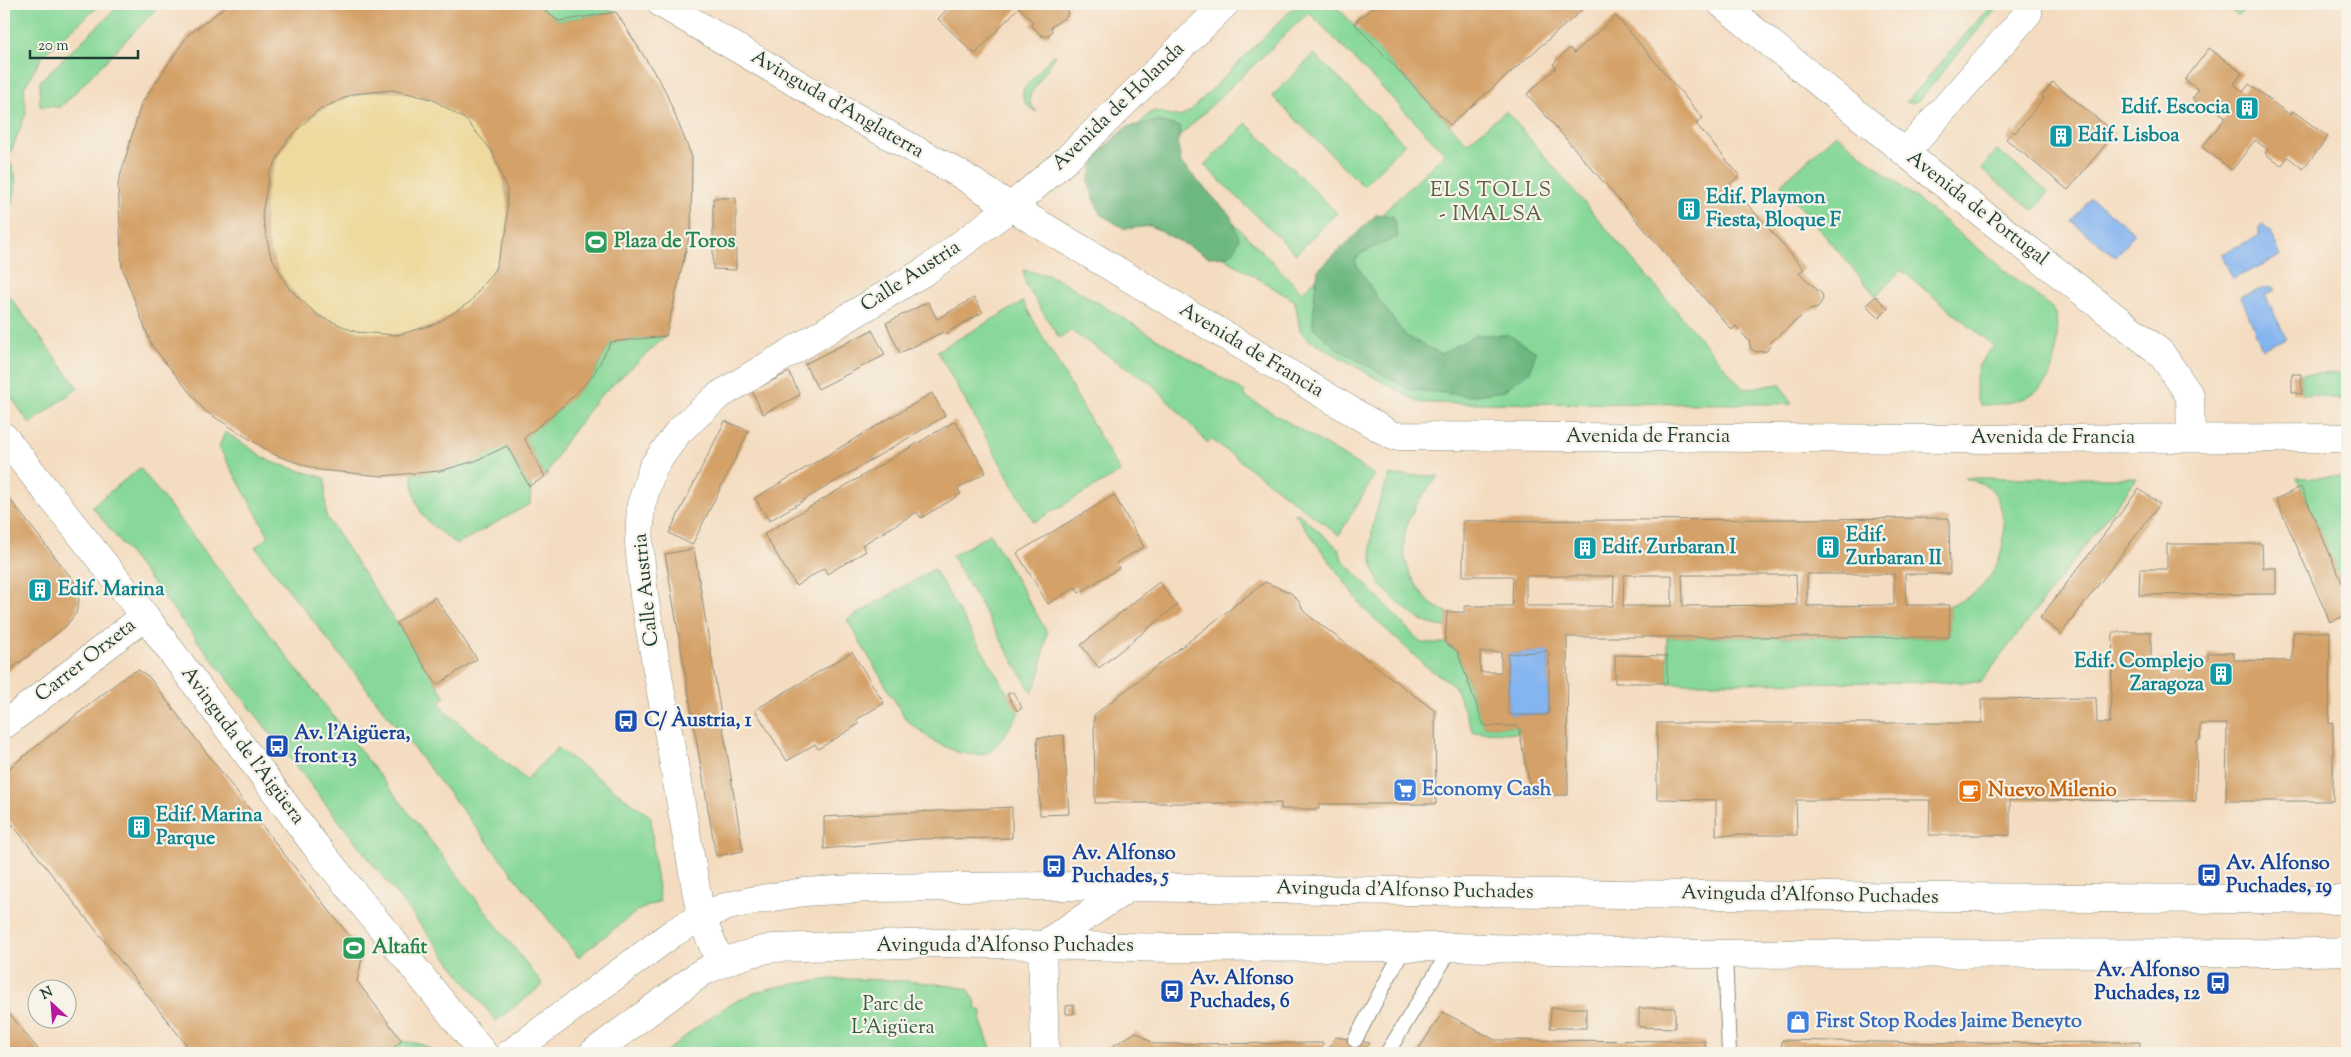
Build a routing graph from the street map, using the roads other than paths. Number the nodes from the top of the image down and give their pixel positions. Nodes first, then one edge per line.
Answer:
1 (662, 4) edge
2 (1225, 4) edge
3 (1722, 4) edge
4 (2028, 4) edge
5 (1906, 152) junction
6 (1011, 207) junction
7 (4, 437) edge
8 (2191, 438) junction
9 (2347, 438) edge
10 (145, 616) junction
11 (4, 725) edge
12 (1128, 888) junction
13 (2347, 900) edge
14 (700, 917) junction
15 (1042, 946) junction
16 (1452, 947) junction
17 (1404, 948) junction
18 (2347, 951) edge
19 (1725, 954) junction
20 (711, 968) junction
21 (1355, 1040) dead end
22 (482, 1053) edge
23 (511, 1053) edge
24 (593, 1053) edge
25 (1045, 1053) edge
26 (1387, 1053) edge
27 (1729, 1053) edge

1 - 6 street, Avinguda d'Anglaterra
2 - 6 street, Avenida de Holanda
3 - 5 street, Avenida de Portugal
4 - 5 street
5 - 8 street, Avenida de Portugal
6 - 8 street, Avenida de Francia
6 - 14 street, Calle Austria
7 - 10 street, Avinguda de l'Aigüera
8 - 9 street, Avenida de Francia
10 - 11 street, Carrer Orxeta
10 - 22 street, Avinguda de l'Aigüera
12 - 13 street, Avinguda d'Alfonso Puchades
12 - 14 street, Avinguda d'Alfonso Puchades
12 - 15 street
14 - 20 street, Calle Austria
14 - 23 street, Avinguda d'Alfonso Puchades
15 - 17 street, Avinguda d'Alfonso Puchades
15 - 20 street, Avinguda d'Alfonso Puchades
15 - 25 street
16 - 17 street, Avinguda d'Alfonso Puchades
16 - 19 street, Avinguda d'Alfonso Puchades
16 - 26 lane
17 - 21 lane
18 - 19 street, Avinguda d'Alfonso Puchades
19 - 27 lane
20 - 24 street, Avinguda d'Alfonso Puchades

